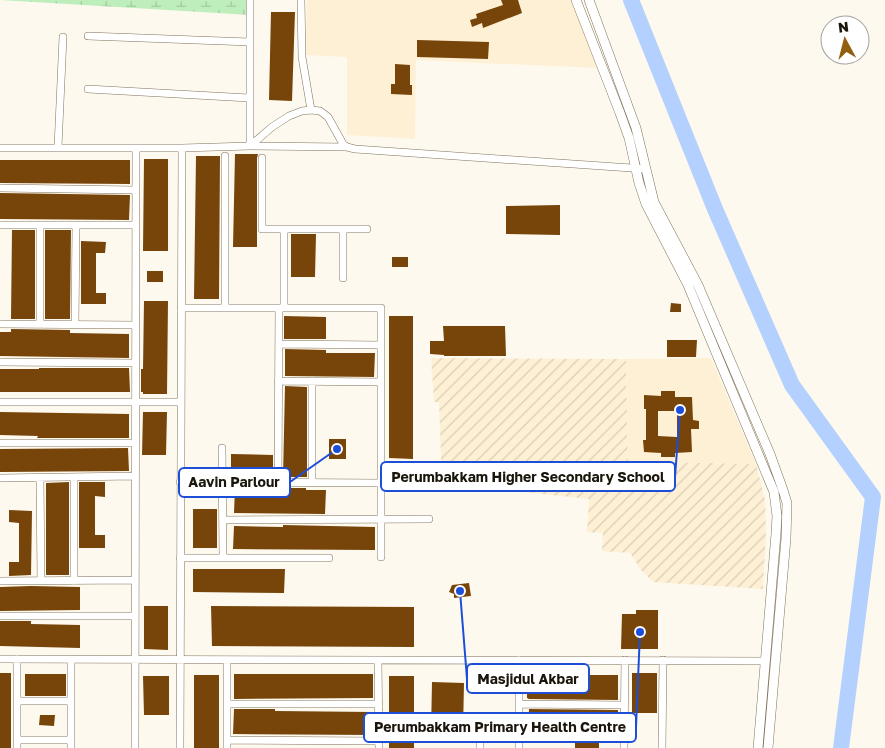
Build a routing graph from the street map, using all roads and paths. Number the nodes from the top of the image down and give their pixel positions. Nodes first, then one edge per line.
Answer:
1 (250, 0) edge
2 (301, 0) edge
3 (576, 0) edge
4 (589, 0) edge
5 (88, 36) dead end
6 (63, 37) dead end
7 (250, 42) junction
8 (88, 89) dead end
9 (249, 98) junction
10 (311, 110) junction
11 (250, 146) junction
12 (347, 147) junction
13 (0, 148) edge
14 (58, 148) junction
15 (136, 148) junction
16 (182, 148) junction
17 (225, 156) dead end
18 (262, 158) dead end
19 (636, 168) junction
20 (646, 169) junction
21 (0, 188) edge
22 (136, 190) junction
23 (0, 225) edge
24 (40, 225) junction
25 (76, 225) junction
26 (135, 225) junction
27 (284, 229) junction
28 (343, 229) junction
29 (367, 229) dead end
30 (343, 278) dead end
31 (181, 308) junction
32 (225, 308) junction
33 (281, 308) junction
34 (0, 324) edge
35 (40, 324) junction
36 (75, 325) junction
37 (135, 325) junction
38 (279, 344) junction
39 (381, 346) junction
40 (0, 362) edge
41 (135, 363) junction
42 (278, 381) junction
43 (312, 381) junction
44 (381, 382) junction
45 (0, 402) edge
46 (135, 402) junction
47 (181, 402) junction
48 (0, 443) edge
49 (135, 443) junction
50 (222, 448) dead end
51 (134, 476) junction
52 (40, 477) junction
53 (74, 477) junction
54 (0, 478) edge
55 (180, 482) junction
56 (223, 483) junction
57 (278, 483) junction
58 (312, 483) junction
59 (381, 483) junction
60 (429, 519) dead end
61 (223, 520) junction
62 (381, 520) junction
63 (381, 556) dead end
64 (180, 558) junction
65 (223, 558) junction
66 (329, 558) dead end
67 (134, 580) junction
68 (41, 581) junction
69 (74, 581) junction
70 (0, 582) edge
71 (0, 616) edge
72 (134, 616) junction
73 (0, 659) edge
74 (17, 659) junction
75 (71, 659) junction
76 (134, 659) junction
77 (180, 660) junction
78 (228, 660) junction
79 (378, 660) junction
80 (519, 660) junction
81 (625, 660) junction
82 (663, 660) junction
83 (766, 661) junction
84 (776, 661) junction
85 (17, 701) junction
86 (71, 701) junction
87 (227, 704) junction
88 (378, 704) junction
89 (519, 704) junction
90 (624, 705) junction
91 (519, 736) junction
92 (624, 737) junction
93 (227, 740) junction
94 (17, 744) edge
95 (71, 744) edge
96 (379, 744) edge
97 (135, 748) edge
98 (180, 748) edge
99 (227, 748) edge
100 (480, 748) edge
101 (519, 748) edge
102 (624, 748) edge
103 (662, 748) edge
104 (758, 748) edge
105 (768, 748) edge

1 - 7 street
2 - 10 street
3 - 19 street
4 - 20 street
5 - 7 street
6 - 14 street
7 - 9 street
8 - 9 street
9 - 11 street
10 - 11 street
10 - 12 street
11 - 12 street
11 - 16 street
12 - 19 street
13 - 14 street
14 - 15 street
15 - 16 street
15 - 22 street
16 - 31 street
17 - 32 street
18 - 27 street
19 - 20 street
19 - 83 street
20 - 84 street
21 - 22 street
22 - 26 street
23 - 24 street
24 - 25 street
24 - 35 street
25 - 26 street
25 - 36 street
26 - 37 street
27 - 28 street
27 - 33 street
28 - 29 street
28 - 30 street
31 - 32 street
31 - 47 street
32 - 33 street
33 - 38 street
33 - 39 street
34 - 35 street
35 - 36 street
36 - 37 street
37 - 41 street
38 - 39 street
38 - 42 street
39 - 44 street
40 - 41 street
41 - 46 street
42 - 43 street
42 - 57 street
43 - 44 street
43 - 58 street
44 - 59 street
45 - 46 street
46 - 47 street
46 - 49 street
47 - 55 street
48 - 49 street
49 - 51 street
50 - 56 street
51 - 53 street
51 - 67 street
52 - 53 street
52 - 54 street
52 - 68 street
53 - 69 street
55 - 56 street
55 - 64 street
56 - 57 street
56 - 61 street
57 - 58 street
58 - 59 street
59 - 62 street
60 - 62 street
61 - 62 street
61 - 65 street
62 - 63 street
64 - 65 street
64 - 77 street
65 - 66 street
67 - 69 street
67 - 72 street
68 - 69 street
68 - 70 street
71 - 72 street
72 - 76 street
73 - 74 street
74 - 75 street
74 - 85 street
75 - 76 street
75 - 86 street
76 - 77 street
76 - 97 street
77 - 78 street
77 - 98 street
78 - 79 street
78 - 87 street
79 - 80 street
79 - 88 street
80 - 81 street
80 - 89 street
81 - 82 street
81 - 90 street
82 - 83 street
82 - 103 street
83 - 84 street
83 - 104 street
84 - 105 street
85 - 86 street
85 - 94 street
86 - 95 street
87 - 88 street
87 - 93 street
88 - 96 street
89 - 90 street
89 - 91 street
90 - 92 street
91 - 92 street
91 - 100 street
91 - 101 street
92 - 102 street
93 - 96 street
93 - 99 street
94 - 95 street

